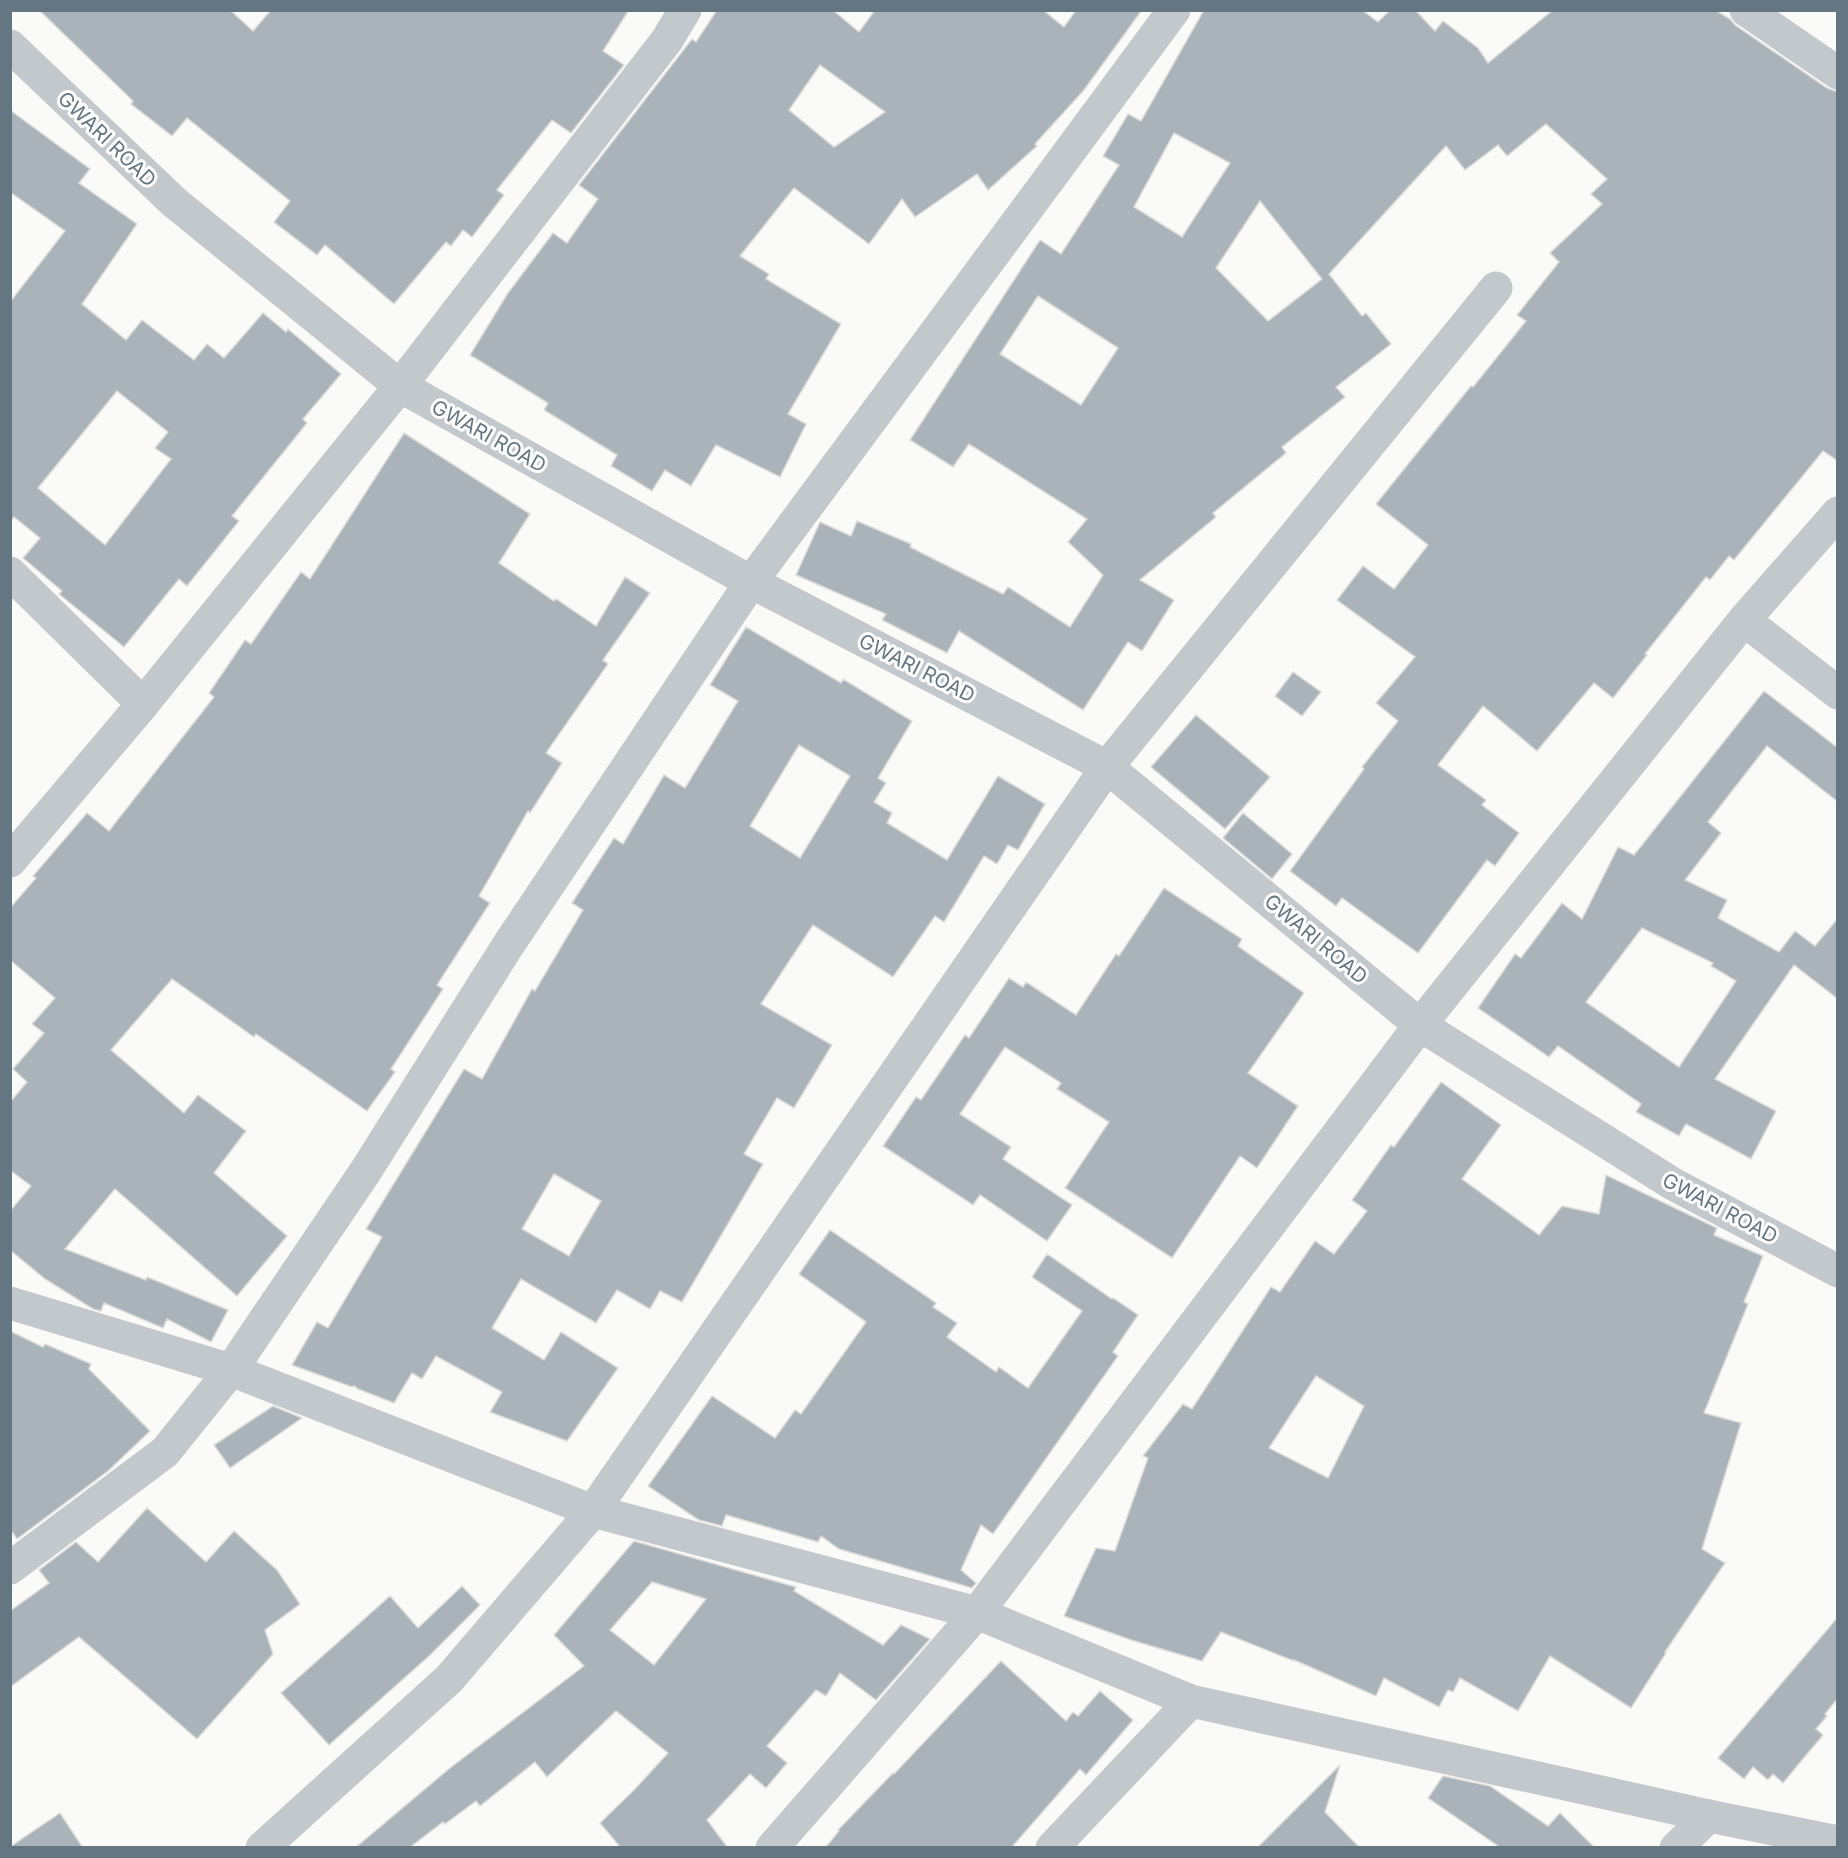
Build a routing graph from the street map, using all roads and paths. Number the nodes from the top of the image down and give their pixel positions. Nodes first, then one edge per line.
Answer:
1 (684, 10) edge
2 (1174, 10) edge
3 (1746, 10) edge
4 (10, 46) edge
5 (1838, 73) edge
6 (1496, 288) dead end
7 (400, 386) junction
8 (1838, 513) edge
9 (10, 573) edge
10 (751, 582) junction
11 (1744, 620) junction
12 (1838, 693) edge
13 (143, 704) junction
14 (1107, 766) junction
15 (10, 861) edge
16 (1420, 1025) junction
17 (1838, 1271) edge
18 (10, 1302) edge
19 (231, 1370) junction
20 (593, 1511) junction
21 (10, 1568) edge
22 (977, 1613) junction
23 (1191, 1701) junction
24 (1709, 1816) junction
25 (1838, 1842) edge
26 (262, 1848) edge
27 (772, 1848) edge
28 (1052, 1848) edge
29 (1676, 1848) edge

1 - 7 street
2 - 10 street
3 - 5 street
4 - 7 street, GWARI ROAD
6 - 14 street
7 - 10 street, GWARI ROAD
7 - 13 street
8 - 11 street
9 - 13 street
10 - 14 street, GWARI ROAD
10 - 19 street
11 - 12 street
11 - 16 street
13 - 15 street
14 - 16 street, GWARI ROAD
14 - 20 street
16 - 17 street, GWARI ROAD
16 - 22 street
18 - 19 street
19 - 20 street
19 - 21 street
20 - 22 street
20 - 26 street
22 - 23 street
22 - 27 street
23 - 24 street
23 - 28 street
24 - 25 street
24 - 29 street

